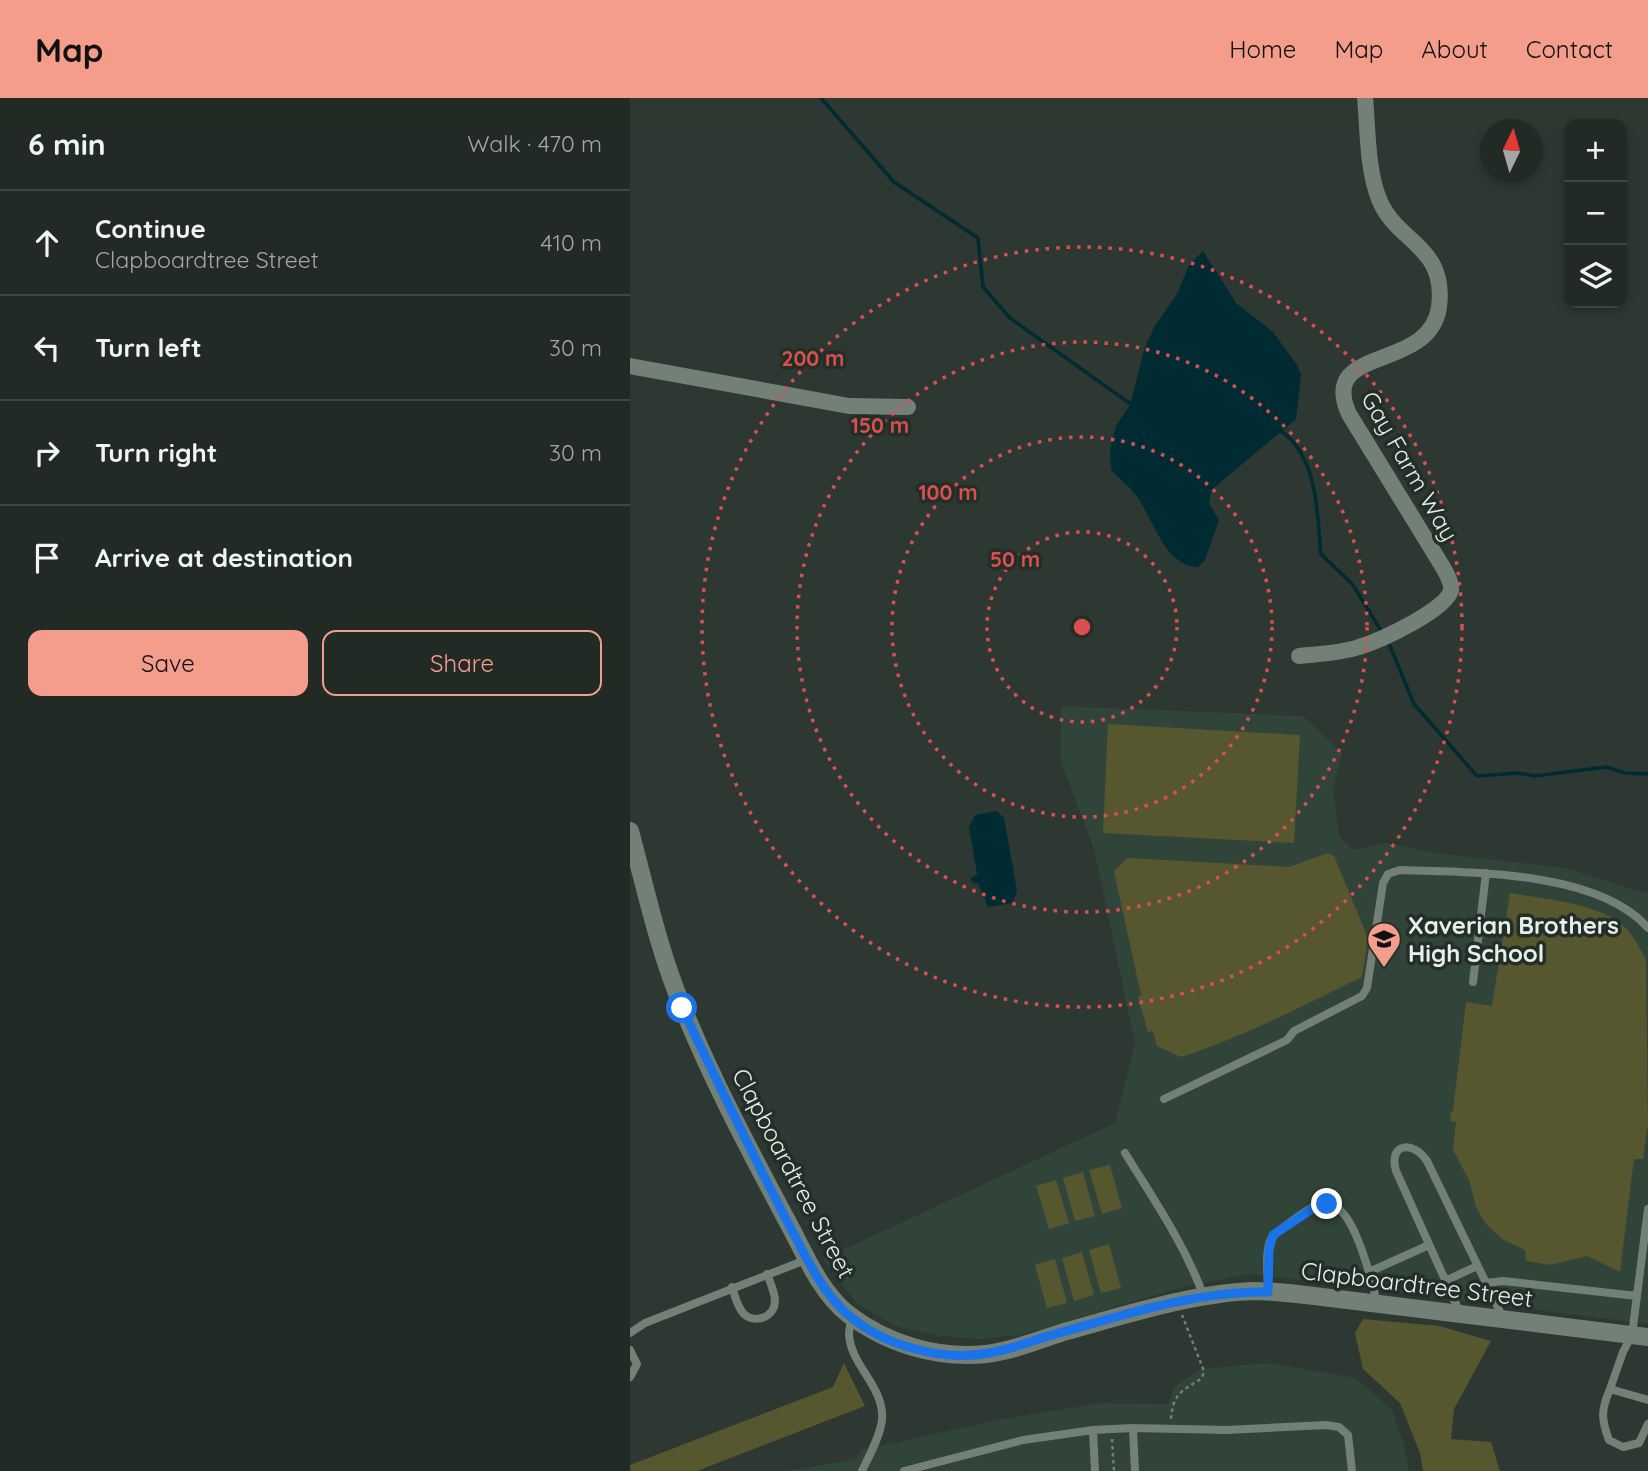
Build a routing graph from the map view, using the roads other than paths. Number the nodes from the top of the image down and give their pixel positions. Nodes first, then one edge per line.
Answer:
1 (1365, 98) edge
2 (630, 366) edge
3 (908, 407) dead end
4 (1299, 656) dead end
5 (630, 831) edge
6 (1486, 873) junction
7 (1648, 928) edge
8 (1473, 982) dead end
9 (1164, 1099) dead end
10 (1125, 1153) dead end
11 (1648, 1209) edge
12 (1429, 1245) junction
13 (808, 1259) junction
14 (1478, 1266) junction
15 (1369, 1272) junction
16 (766, 1274) junction
17 (1445, 1281) junction
18 (1486, 1283) junction
19 (732, 1287) junction
20 (1268, 1292) junction
21 (1637, 1296) junction
22 (1203, 1297) junction
23 (1377, 1303) junction
24 (1460, 1313) junction
25 (852, 1316) junction
26 (1503, 1318) junction
27 (630, 1333) edge
28 (1640, 1336) edge
29 (630, 1350) edge
30 (630, 1377) edge
31 (1610, 1389) junction
32 (1648, 1400) edge
33 (1648, 1424) edge
34 (1133, 1428) junction
35 (1093, 1430) junction
36 (862, 1471) edge
37 (904, 1471) edge
38 (1095, 1471) edge
39 (1135, 1471) edge
40 (1352, 1471) edge

1 - 4 street, Gay Farm Way
2 - 3 street
5 - 13 main road, Clapboardtree Street
6 - 7 lane
6 - 8 lane
6 - 9 lane
10 - 22 lane
11 - 21 lane
12 - 14 lane
12 - 15 lane
12 - 17 lane
13 - 16 lane
13 - 25 main road, Clapboardtree Street
14 - 17 lane
14 - 18 lane
15 - 20 lane
15 - 23 lane
16 - 19 lane
16 - 19 lane
17 - 24 lane
18 - 21 lane
18 - 26 lane
19 - 27 lane
20 - 22 main road, Clapboardtree Street
20 - 23 main road, Clapboardtree Street
21 - 28 lane
22 - 25 main road, Clapboardtree Street
23 - 24 main road, Clapboardtree Street
24 - 26 main road, Clapboardtree Street
25 - 36 lane
26 - 28 main road, Clapboardtree Street
28 - 31 lane
29 - 30 lane
31 - 32 lane
31 - 33 lane
34 - 35 lane
34 - 39 lane
34 - 40 lane
35 - 37 lane
35 - 38 lane

